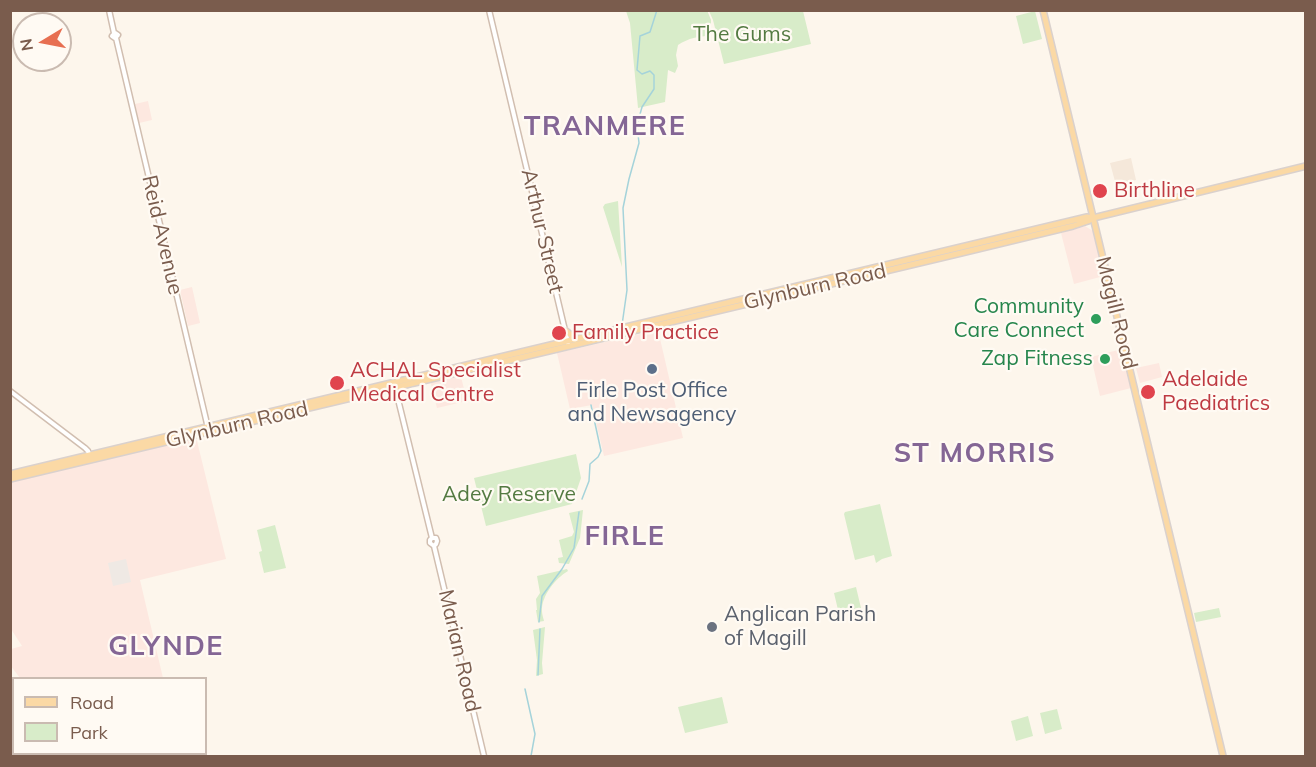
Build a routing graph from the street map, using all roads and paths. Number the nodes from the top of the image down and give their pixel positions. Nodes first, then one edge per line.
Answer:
1 (109, 10) edge
2 (489, 10) edge
3 (1043, 10) edge
4 (1305, 166) edge
5 (1089, 203) junction
6 (1093, 219) junction
7 (1082, 221) junction
8 (1096, 233) junction
9 (1015, 237) junction
10 (565, 330) junction
11 (576, 339) junction
12 (568, 343) junction
13 (472, 363) junction
14 (486, 366) junction
15 (394, 385) junction
16 (10, 392) edge
17 (209, 429) junction
18 (90, 458) junction
19 (10, 474) edge
20 (10, 479) edge
21 (484, 756) edge
22 (1223, 756) edge

1 - 17 street, Reid Avenue
2 - 10 street, Arthur Street
3 - 5 main road, Magill Road
4 - 6 main road, Glynburn Road
5 - 6 main road, Magill Road
5 - 7 main road
6 - 7 main road, Glynburn Road
6 - 8 main road, Magill Road
7 - 8 main road
7 - 9 main road, Glynburn Road
8 - 22 main road, Magill Road
9 - 11 main road, Glynburn Road
9 - 12 main road, Glynburn Road
10 - 11 main road
10 - 12 street, Arthur Street
11 - 12 main road, Glynburn Road
12 - 13 main road, Glynburn Road
12 - 14 main road, Glynburn Road
13 - 14 main road
13 - 15 main road, Glynburn Road
14 - 15 main road, Glynburn Road
15 - 17 main road, Glynburn Road
15 - 21 street, Marian Road
16 - 18 street
17 - 18 main road, Glynburn Road
18 - 19 main road, Glynburn Road
18 - 20 main road, Glynburn Road

